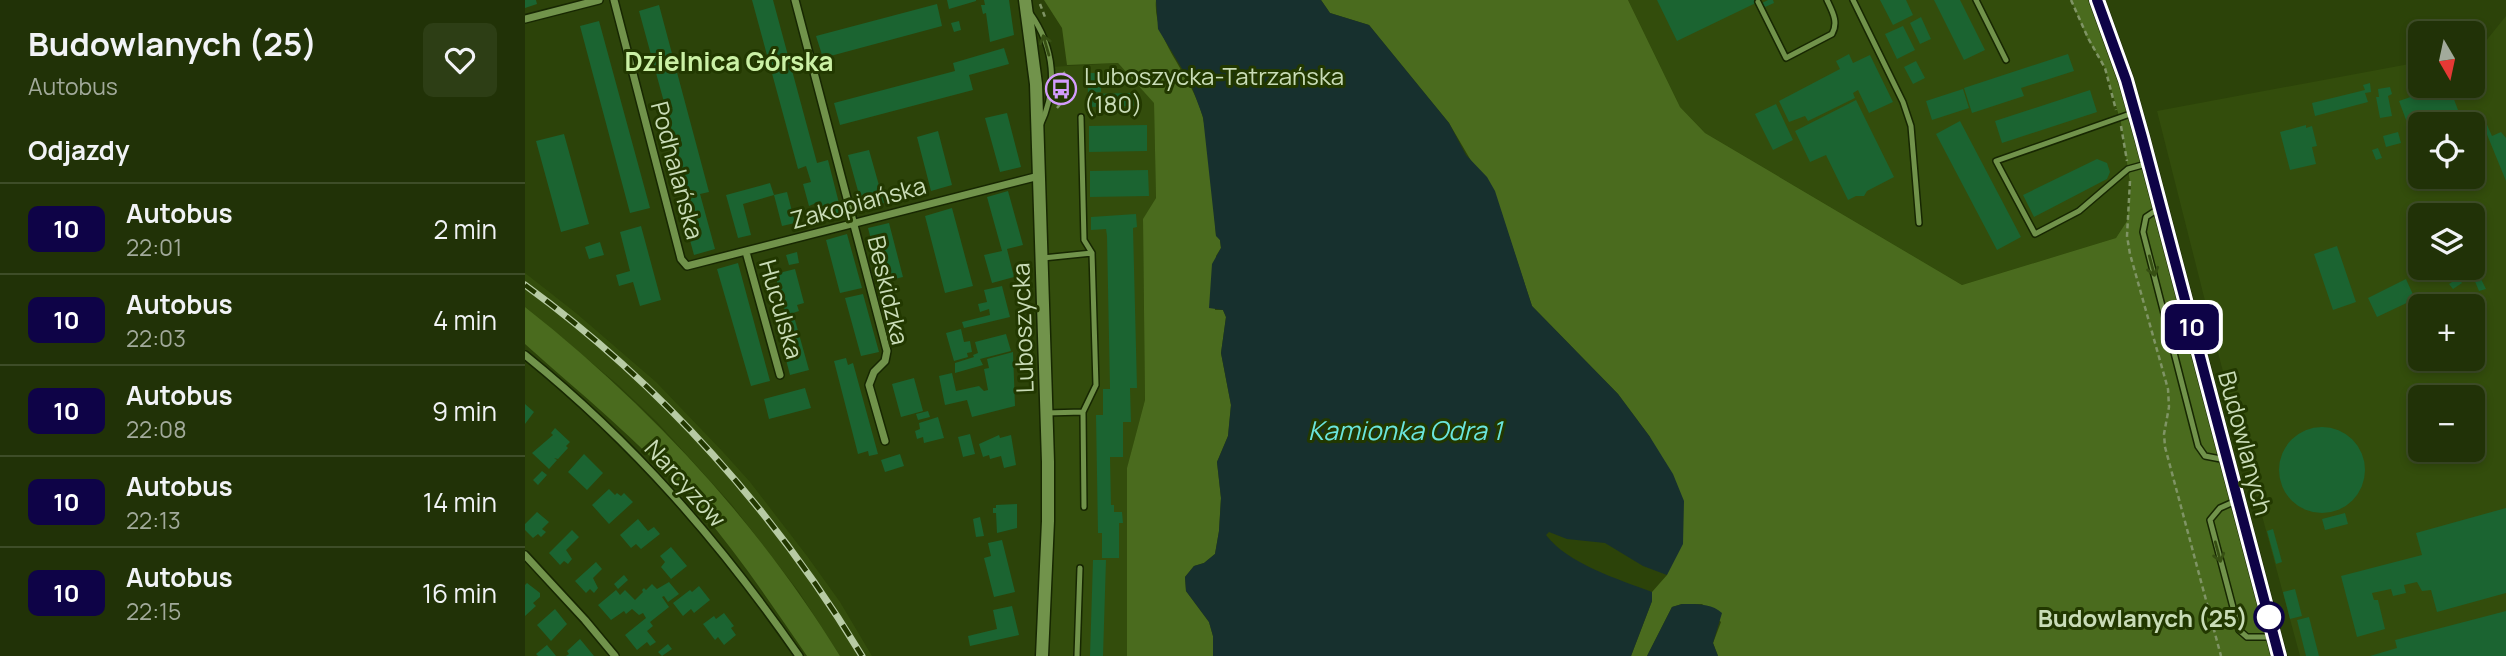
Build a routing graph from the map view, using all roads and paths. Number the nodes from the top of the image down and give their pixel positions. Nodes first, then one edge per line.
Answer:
1 (599, 0) edge
2 (614, 0) edge
3 (795, 0) edge
4 (1827, 0) edge
5 (1853, 0) edge
6 (1976, 0) edge
7 (2071, 0) edge
8 (2097, 0) edge
9 (1758, 2) dead end
10 (1026, 5) edge
11 (525, 19) edge
12 (2006, 60) dead end
13 (1059, 66) dead end
14 (1058, 107) dead end
15 (2135, 112) junction
16 (1081, 117) dead end
17 (2119, 118) junction
18 (2149, 163) junction
19 (2128, 169) junction
20 (1039, 176) junction
21 (2161, 207) junction
22 (854, 223) junction
23 (1919, 223) dead end
24 (746, 253) junction
25 (1092, 253) junction
26 (1040, 258) junction
27 (687, 266) joint
28 (525, 355) edge
29 (780, 375) dead end
30 (1083, 412) junction
31 (1047, 413) junction
32 (885, 441) dead end
33 (2227, 460) junction
34 (2238, 500) junction
35 (1084, 507) dead end
36 (525, 555) edge
37 (1080, 568) dead end
38 (2274, 636) junction
39 (615, 656) edge
40 (799, 656) edge
41 (1042, 656) edge
42 (1077, 656) edge
43 (2221, 656) edge
44 (2279, 656) edge

1 - 11 street
2 - 27 street, Podhalańska
3 - 22 street, Beskidzka
4 - 9 lane
5 - 23 lane
6 - 12 lane
7 - 17 path
8 - 15 main road, Budowlanych
10 - 20 street, Luboszycka
13 - 14 path
15 - 17 lane
15 - 18 main road, Budowlanych
16 - 25 lane
17 - 19 path
17 - 19 lane
18 - 19 lane
18 - 21 main road, Budowlanych
19 - 43 path
20 - 22 street, Zakopiańska
20 - 26 street, Luboszycka
21 - 33 main road, Budowlanych
21 -> 33 lane
22 - 24 street, Zakopiańska
22 - 32 street, Beskidzka
24 - 27 street, Zakopiańska
24 - 29 street, Huculska
25 - 26 lane
25 - 30 lane
26 - 31 street, Luboszycka
28 - 40 street, Narcyzów
30 - 31 lane
30 - 35 lane
31 - 41 street, Luboszycka
33 - 34 main road, Budowlanych
34 - 38 main road, Budowlanych
34 -> 38 lane
36 - 39 street
37 - 42 lane
38 - 44 main road, Budowlanych

